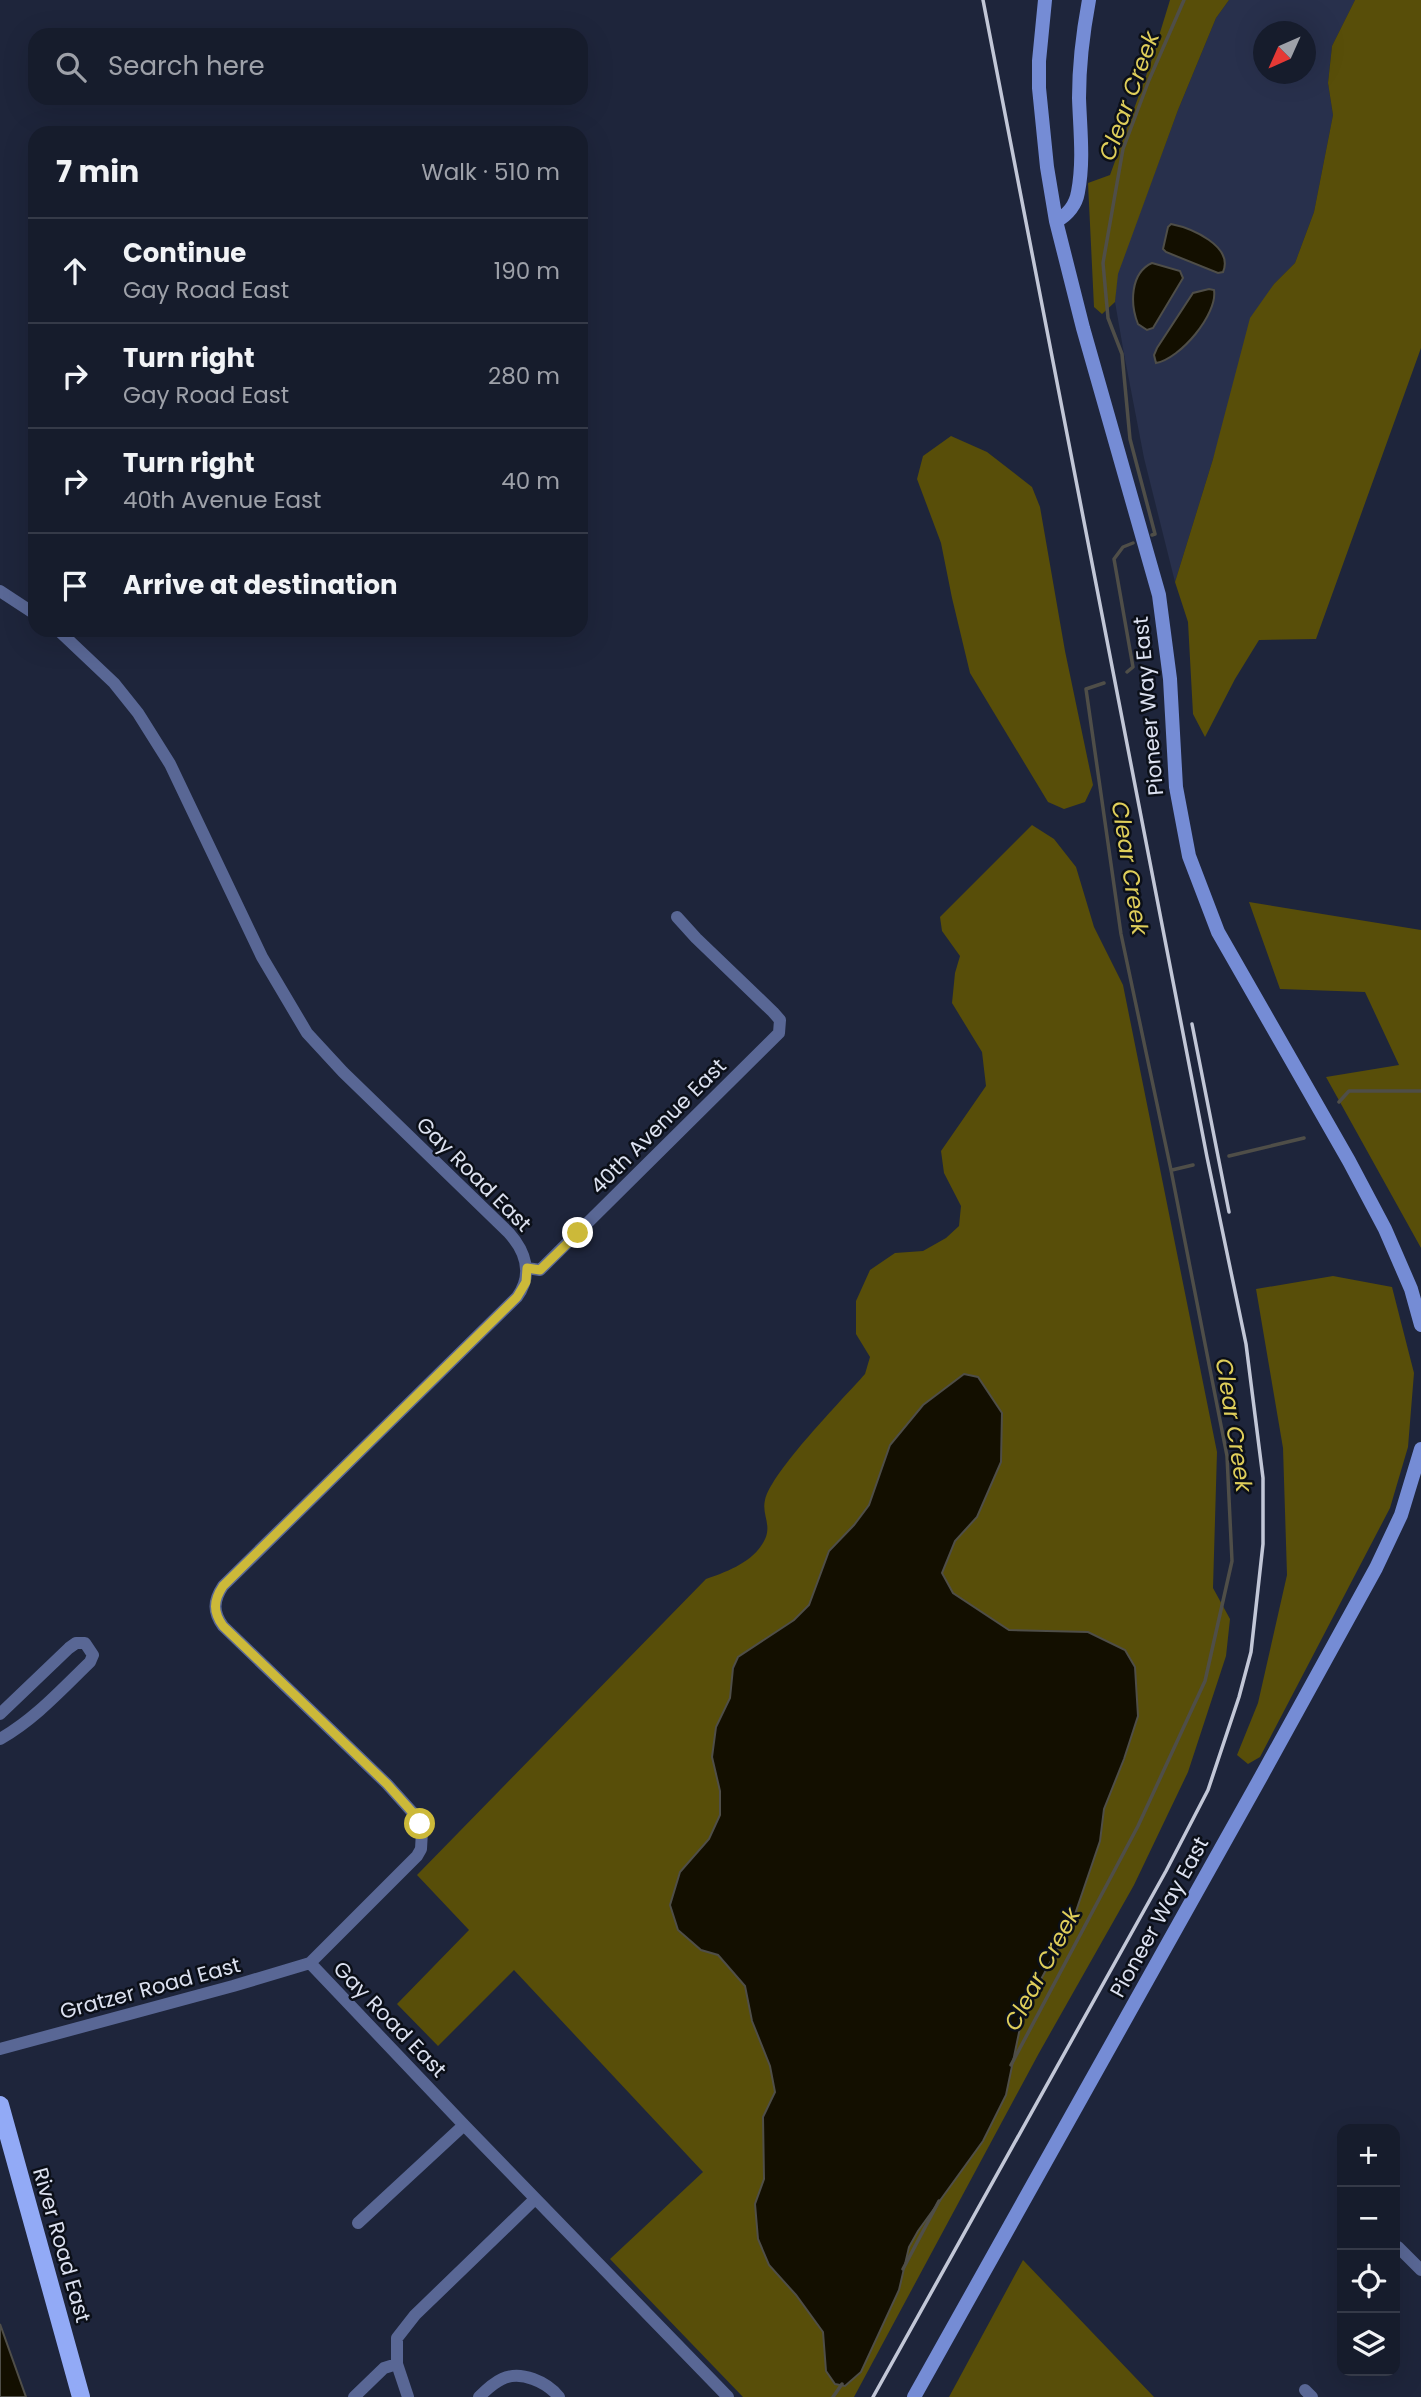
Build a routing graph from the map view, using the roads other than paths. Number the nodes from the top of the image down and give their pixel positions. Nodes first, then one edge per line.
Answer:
1 (1045, 0) edge
2 (1089, 0) edge
3 (1056, 221) junction
4 (0, 592) edge
5 (28, 610) edge
6 (65, 637) edge
7 (677, 916) dead end
8 (527, 1268) junction
9 (1421, 1325) edge
10 (1421, 1449) edge
11 (0, 1714) edge
12 (0, 1739) edge
13 (310, 1963) junction
14 (0, 2049) edge
15 (0, 2105) edge
16 (464, 2125) junction
17 (535, 2199) junction
18 (358, 2223) dead end
19 (1400, 2249) edge
20 (1421, 2270) edge
21 (397, 2364) junction
22 (557, 2394) edge
23 (81, 2397) edge
24 (354, 2397) edge
25 (408, 2397) edge
26 (480, 2397) edge
27 (728, 2397) edge
28 (914, 2397) edge

1 - 3 main road, Pioneer Way East
2 - 3 main road
3 - 9 main road, Pioneer Way East
4 - 5 street
6 - 8 street, Gay Road East
7 - 8 street, 40th Avenue East
8 - 13 street, Gay Road East
10 - 28 main road, Pioneer Way East
11 - 12 street
13 - 14 street, Gratzer Road East
13 - 16 street, Gay Road East
15 - 23 main road, River Road East
16 - 17 street, Gay Road East
16 - 18 street
17 - 21 street
17 - 27 street, Gay Road East
19 - 20 street
21 - 24 street
21 - 25 street
22 - 26 street

